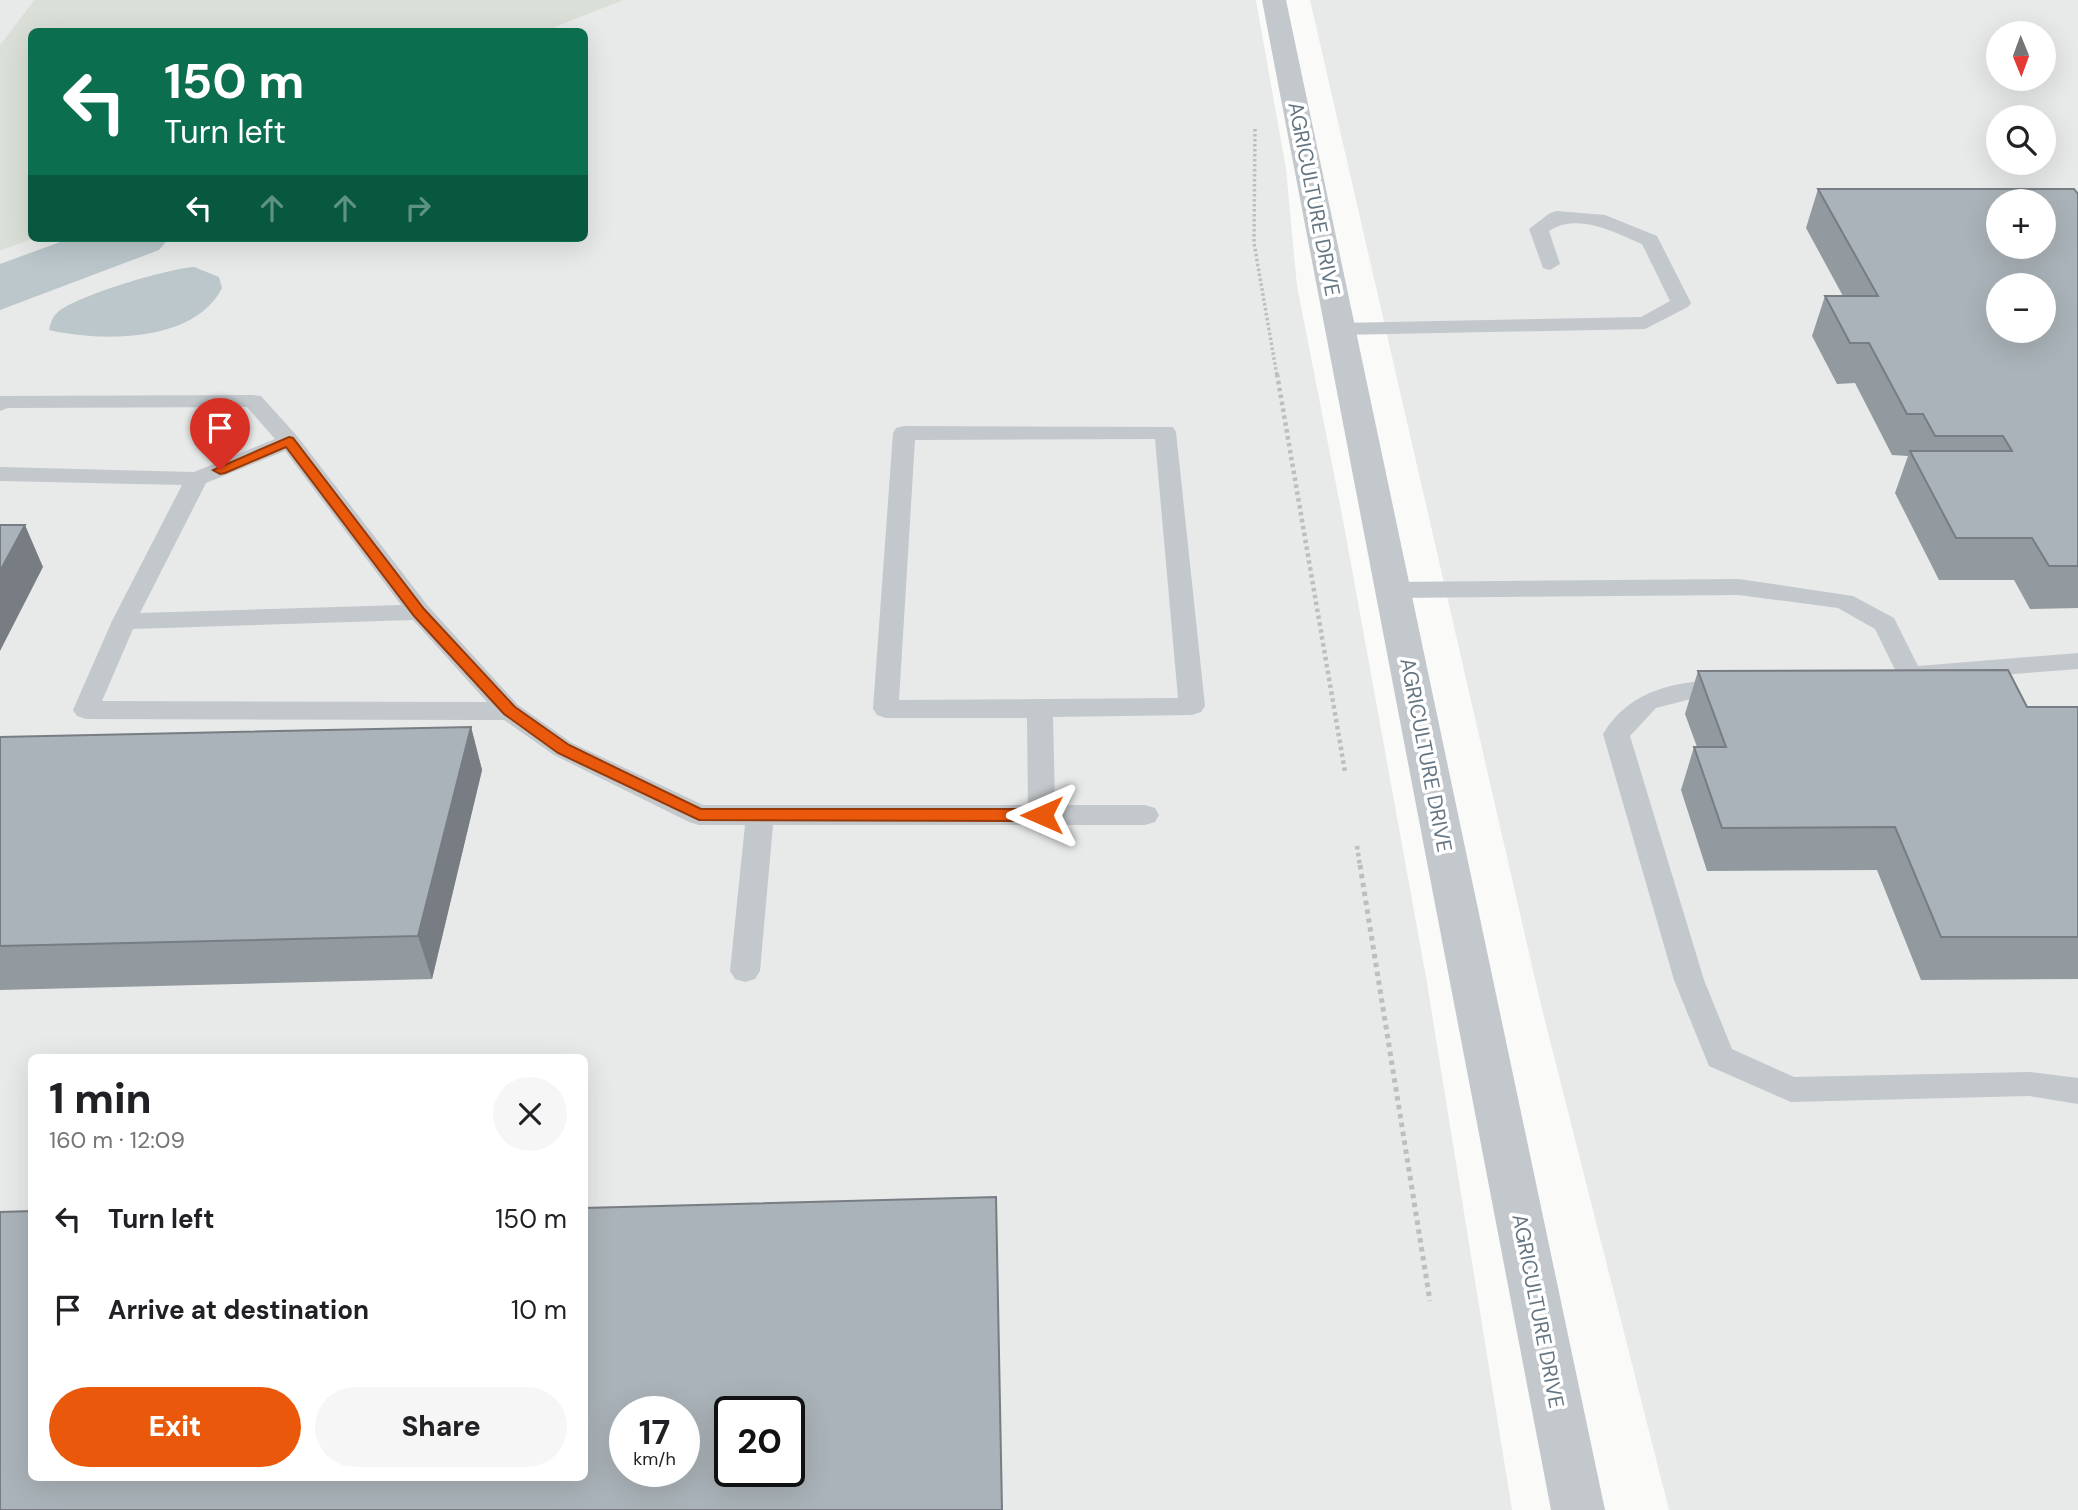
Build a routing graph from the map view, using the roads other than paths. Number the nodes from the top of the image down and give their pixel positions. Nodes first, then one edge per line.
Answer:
1 (1274, 0) edge
2 (1550, 264) dead end
3 (1340, 328) junction
4 (0, 405) edge
5 (289, 441) junction
6 (0, 474) edge
7 (197, 480) junction
8 (1393, 590) junction
9 (419, 612) junction
10 (124, 621) junction
11 (2078, 661) edge
12 (1745, 686) edge
13 (1040, 709) junction
14 (509, 711) junction
15 (760, 814) junction
16 (1042, 815) junction
17 (1145, 815) dead end
18 (745, 971) dead end
19 (2078, 1091) edge
20 (1578, 1510) edge

1 - 3 street, AGRICULTURE DRIVE
2 - 3 lane
3 - 8 street, AGRICULTURE DRIVE
4 - 5 lane
5 - 7 lane
5 - 9 lane
6 - 7 lane
7 - 10 lane
8 - 11 lane
8 - 20 street, AGRICULTURE DRIVE
9 - 10 lane
9 - 14 lane
10 - 14 lane
12 - 19 lane
13 - 13 lane
13 - 16 lane
14 - 15 lane
15 - 16 lane
15 - 18 lane
16 - 17 lane

